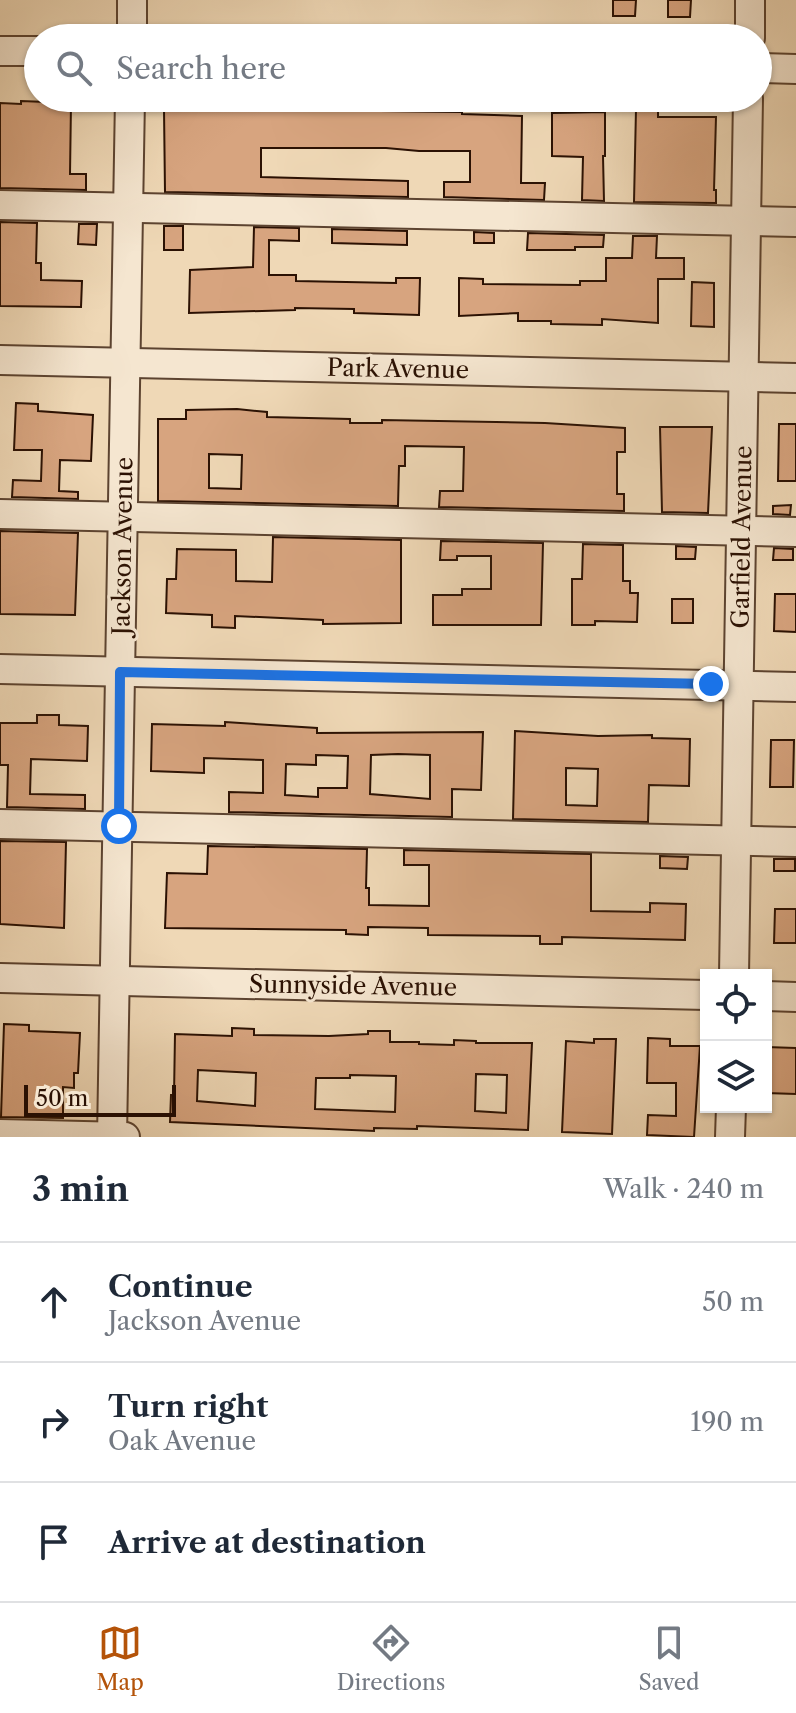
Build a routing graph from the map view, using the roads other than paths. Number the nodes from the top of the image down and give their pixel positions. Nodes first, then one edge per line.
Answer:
1 (132, 0) edge
2 (750, 0) edge
3 (132, 24) edge
4 (750, 24) edge
5 (0, 51) edge
6 (24, 51) edge
7 (772, 68) edge
8 (796, 69) edge
9 (130, 112) edge
10 (748, 112) edge
11 (0, 205) edge
12 (128, 208) junction
13 (746, 221) junction
14 (796, 222) edge
15 (0, 360) edge
16 (127, 363) junction
17 (743, 377) junction
18 (796, 378) edge
19 (0, 514) edge
20 (123, 516) junction
21 (741, 531) junction
22 (796, 532) edge
23 (0, 669) edge
24 (120, 672) junction
25 (740, 685) junction
26 (796, 687) edge
27 (0, 824) edge
28 (119, 826) junction
29 (736, 841) junction
30 (796, 842) edge
31 (734, 969) edge
32 (0, 978) edge
33 (116, 981) junction
34 (700, 995) edge
35 (772, 996) edge
36 (796, 997) edge
37 (731, 1113) edge
38 (0, 1134) edge
39 (112, 1137) edge
40 (125, 1137) edge
41 (730, 1137) edge

1 - 3 street
2 - 4 street
5 - 6 street
7 - 8 street
9 - 12 street, Jackson Avenue
10 - 13 street, Garfield Avenue
11 - 12 street
12 - 13 street
12 - 16 street, Jackson Avenue
13 - 14 street
13 - 17 street, Garfield Avenue
15 - 16 street, Park Avenue
16 - 17 street, Park Avenue
16 - 20 street, Jackson Avenue
17 - 18 street, Park Avenue
17 - 21 street, Garfield Avenue
19 - 20 street
20 - 21 street
20 - 24 street, Jackson Avenue
21 - 22 street
21 - 25 street, Garfield Avenue
23 - 24 street
24 - 25 street
24 - 28 street, Jackson Avenue
25 - 26 street
25 - 29 street, Garfield Avenue
27 - 28 street
28 - 29 street
28 - 33 street, Jackson Avenue
29 - 30 street
29 - 31 street, Garfield Avenue
32 - 33 street, Sunnyside Avenue
33 - 34 street, Sunnyside Avenue
33 - 39 street, Jackson Avenue
35 - 36 street
37 - 41 street
38 - 39 street
39 - 40 street

